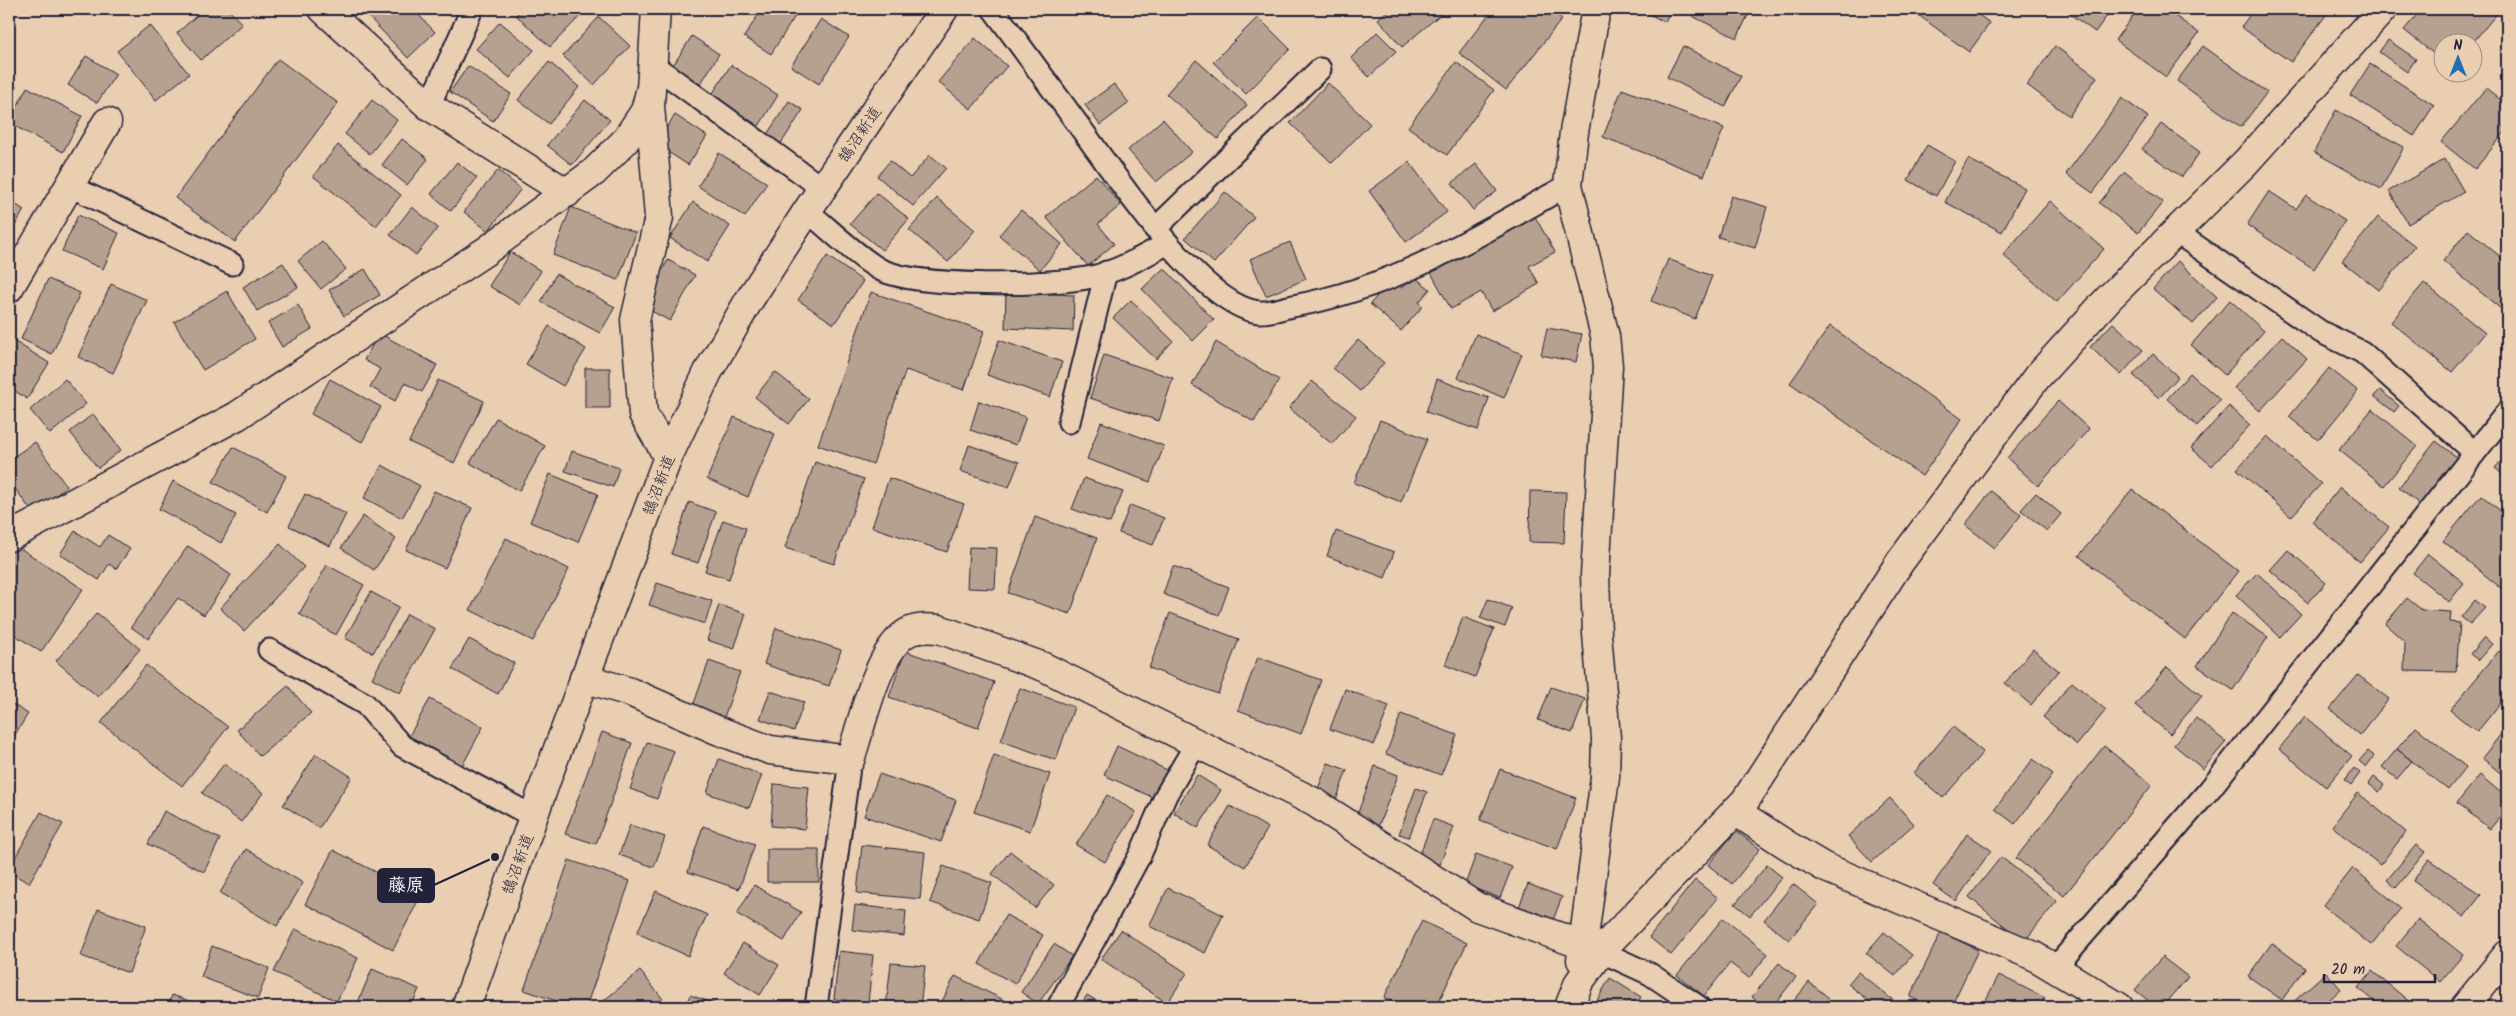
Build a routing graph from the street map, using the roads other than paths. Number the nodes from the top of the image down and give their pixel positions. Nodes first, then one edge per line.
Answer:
1 (323, 9) edge
2 (472, 9) edge
3 (656, 9) edge
4 (944, 9) edge
5 (993, 9) edge
6 (1596, 9) edge
7 (2369, 13) edge
8 (1320, 69) dead end
9 (652, 76) junction
10 (429, 106) junction
11 (107, 122) dead end
12 (1568, 184) junction
13 (70, 186) junction
14 (822, 188) junction
15 (567, 193) junction
16 (807, 210) junction
17 (2176, 232) junction
18 (1161, 236) junction
19 (232, 264) dead end
20 (1106, 272) junction
21 (9, 288) edge
22 (2507, 412) edge
23 (1069, 422) dead end
24 (2475, 453) junction
25 (668, 457) junction
26 (9, 537) edge
27 (269, 650) dead end
28 (584, 678) junction
29 (1197, 742) junction
30 (850, 760) junction
31 (1735, 811) junction
32 (534, 817) junction
33 (1592, 948) junction
34 (2507, 955) edge
35 (2055, 968) junction
36 (466, 1007) edge
37 (816, 1007) edge
38 (1058, 1007) edge
39 (1569, 1007) edge
40 (1699, 1007) edge
41 (2119, 1007) edge
42 (2465, 1007) edge

1 - 10 street
2 - 10 lane
3 - 9 street
4 - 14 street, 鵠沼新道
5 - 18 lane
6 - 12 street
7 - 17 street
8 - 18 lane
9 - 14 lane
9 - 15 street
9 - 25 street
10 - 15 street
11 - 13 street
12 - 18 lane
12 - 33 street
13 - 19 lane
13 - 21 street
14 - 16 street, 鵠沼新道
15 - 26 street
16 - 20 lane
16 - 25 street, 鵠沼新道
17 - 24 lane
17 - 31 street
18 - 20 lane
20 - 23 lane
22 - 24 lane
24 - 35 lane
25 - 28 street, 鵠沼新道
27 - 32 lane
28 - 30 street
28 - 32 street, 鵠沼新道
29 - 30 street
29 - 33 street
29 - 38 lane
30 - 37 lane
31 - 33 street
31 - 35 street
32 - 36 street, 鵠沼新道
33 - 39 street
33 - 40 lane
34 - 42 street
35 - 41 street

